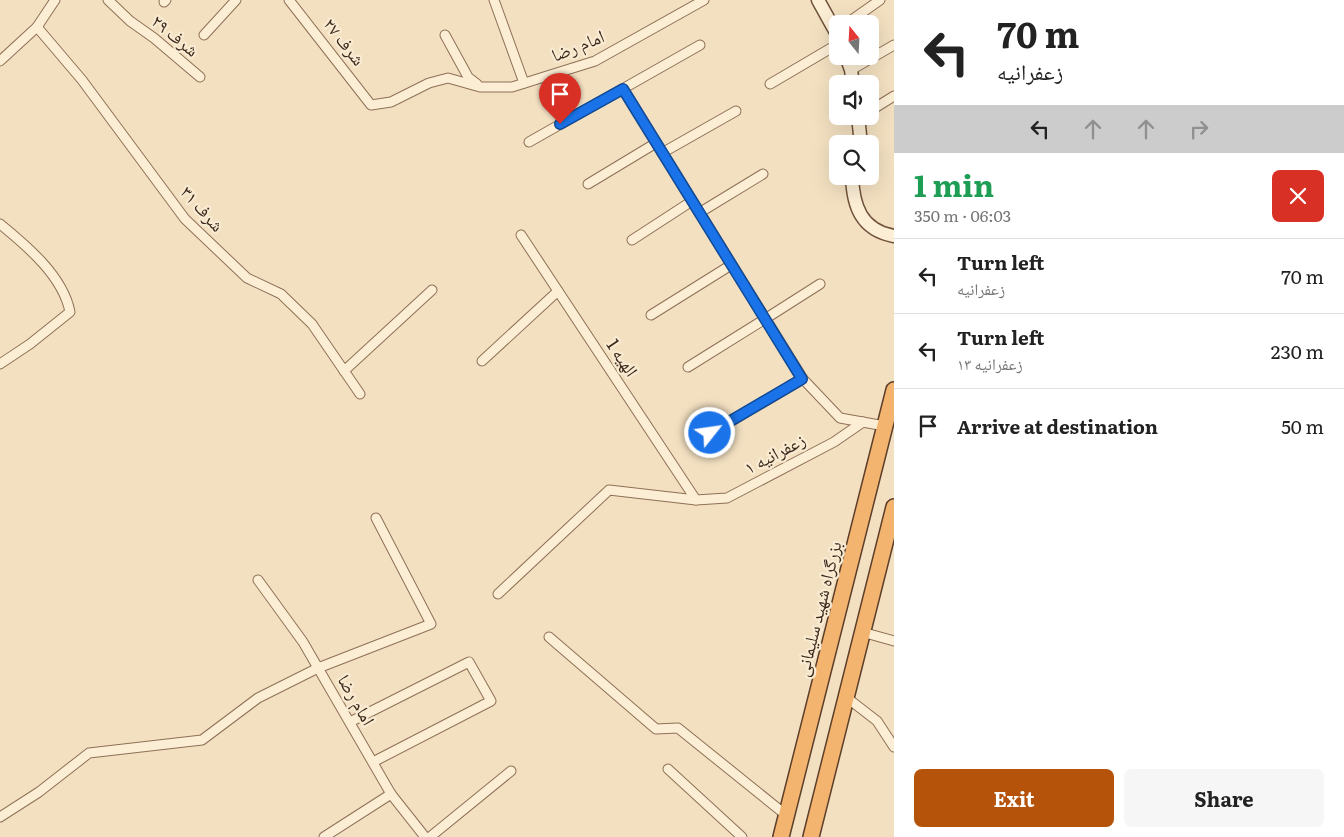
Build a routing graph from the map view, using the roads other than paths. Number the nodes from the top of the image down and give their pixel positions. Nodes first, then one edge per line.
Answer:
1 (55, 0) edge
2 (108, 0) edge
3 (236, 0) edge
4 (289, 0) edge
5 (494, 0) edge
6 (704, 0) edge
7 (818, 0) edge
8 (880, 0) edge
9 (861, 15) edge
10 (829, 17) edge
11 (37, 27) junction
12 (445, 34) dead end
13 (204, 35) dead end
14 (829, 40) edge
15 (894, 44) edge
16 (700, 45) dead end
17 (0, 61) edge
18 (849, 65) edge
19 (851, 70) junction
20 (852, 75) edge
21 (200, 77) dead end
22 (524, 83) junction
23 (770, 84) dead end
24 (480, 87) junction
25 (623, 89) junction
26 (894, 96) edge
27 (371, 105) joint
28 (879, 106) edge
29 (736, 111) dead end
30 (529, 142) dead end
31 (656, 143) junction
32 (662, 153) junction
33 (762, 174) dead end
34 (588, 184) dead end
35 (852, 185) edge
36 (692, 201) junction
37 (699, 213) junction
38 (0, 224) edge
39 (520, 235) dead end
40 (894, 236) edge
41 (632, 240) dead end
42 (731, 265) junction
43 (820, 284) dead end
44 (432, 290) dead end
45 (558, 291) junction
46 (651, 315) dead end
47 (766, 320) junction
48 (482, 361) dead end
49 (0, 364) edge
50 (688, 367) dead end
51 (344, 371) junction
52 (802, 379) junction
53 (894, 390) edge
54 (360, 394) dead end
55 (863, 422) junction
56 (885, 426) junction
57 (710, 433) dead end
58 (696, 500) junction
59 (893, 514) edge
60 (376, 518) dead end
61 (258, 580) dead end
62 (498, 594) dead end
63 (862, 632) junction
64 (548, 637) dead end
65 (894, 641) edge
66 (318, 668) junction
67 (846, 697) junction
68 (350, 722) junction
69 (894, 747) edge
70 (373, 762) junction
71 (668, 769) dead end
72 (510, 771) dead end
73 (391, 794) junction
74 (786, 815) junction
75 (0, 817) edge
76 (324, 837) edge
77 (425, 837) edge
78 (430, 837) edge
79 (742, 837) edge
80 (781, 837) edge
81 (811, 837) edge

1 - 11 street
2 - 21 street, شرف ۲۹
3 - 13 street
4 - 27 street, شرف ۲۷
5 - 22 street
6 - 22 street, امام رضا
7 - 10 main road
8 - 9 street
11 - 17 street
11 - 51 street, شرف ۳۱
12 - 24 street
14 - 23 street
15 - 19 street
16 - 25 street
18 - 19 main road
19 - 20 main road
22 - 24 street, امام رضا
24 - 27 street, امام رضا
25 - 30 street
25 - 31 street
26 - 28 street
29 - 32 street
31 - 32 street
31 - 34 street
32 - 36 street
33 - 37 street
35 - 40 main road
36 - 37 street
36 - 41 street
37 - 42 street
38 - 49 street
39 - 45 street, الهیه 1
42 - 46 street
42 - 47 street
43 - 47 street
44 - 51 street
45 - 48 street
45 - 58 street, الهیه 1
47 - 50 street
47 - 52 street
51 - 54 street, شرف ۳۱
52 - 55 street
52 - 57 street
53 - 56 highway, بزرگراه شهید سلیمانی
55 - 56 street
55 - 58 street, زعفرانیه ۱
56 - 74 highway, بزرگراه شهید سلیمانی
58 - 62 street, زعفرانیه ۱
59 - 63 highway
60 - 66 street
61 - 66 street, امام رضا
63 - 65 street
63 - 67 highway
64 - 74 street
66 - 68 street, امام رضا
66 - 75 street
67 - 69 street
67 - 81 highway
68 - 70 street, امام رضا
68 - 70 street
70 - 73 street, امام رضا
71 - 79 street
72 - 78 street
73 - 76 street
73 - 77 street, امام رضا
74 - 80 highway, بزرگراه شهید سلیمانی

